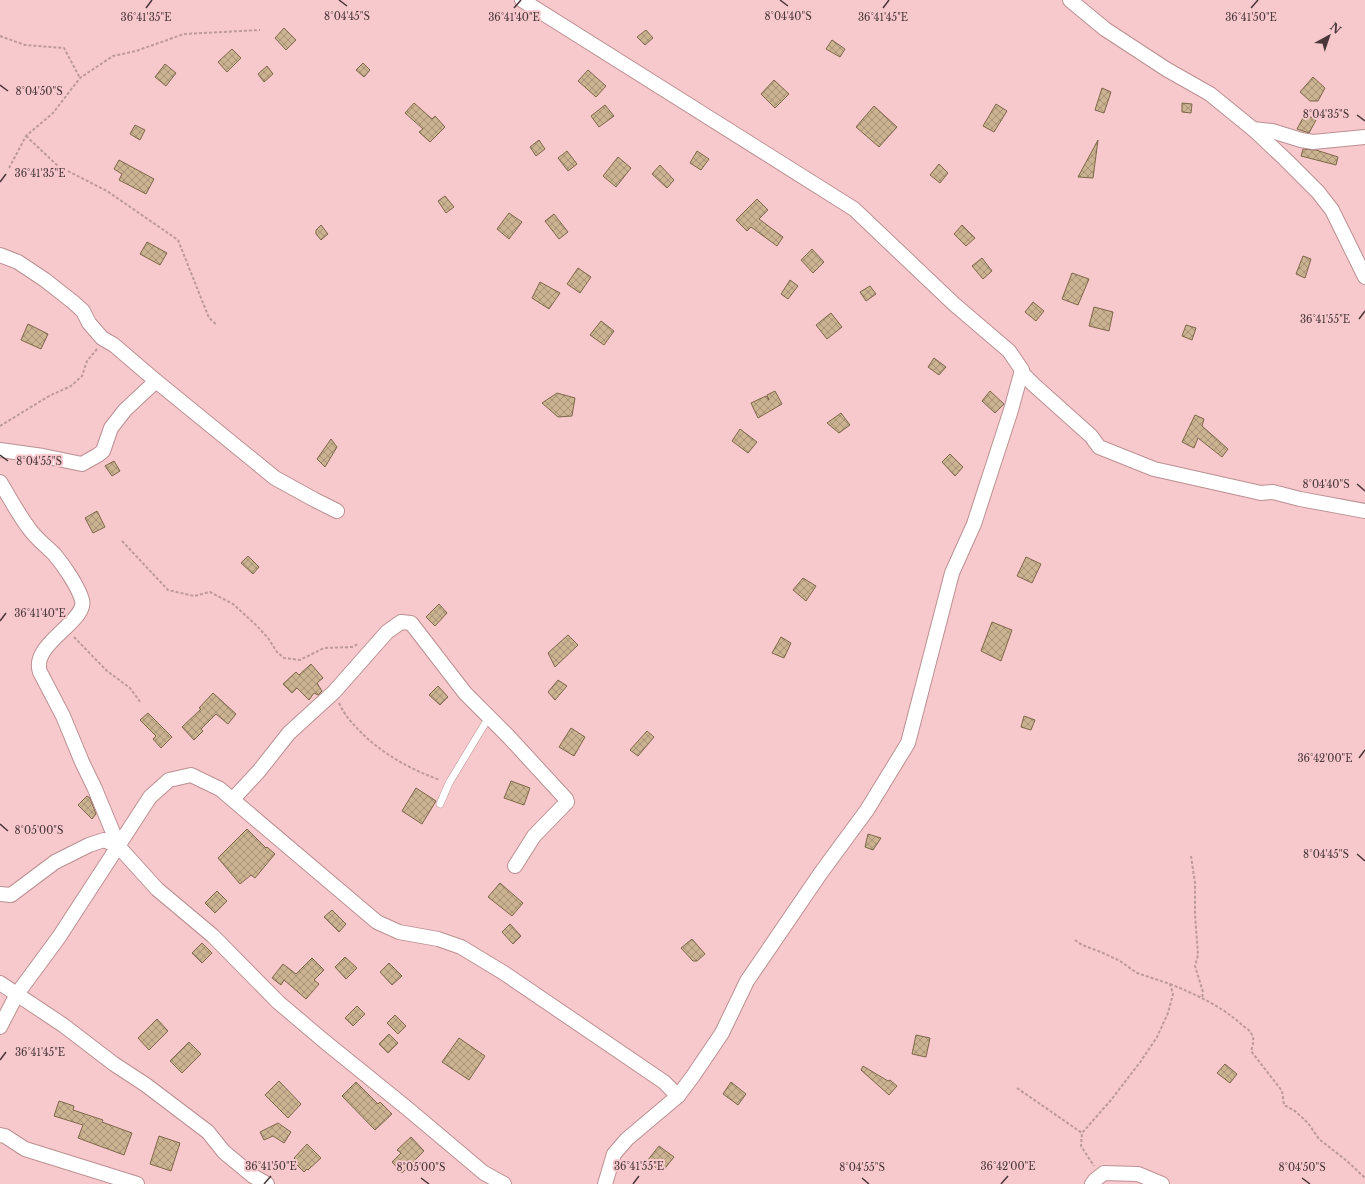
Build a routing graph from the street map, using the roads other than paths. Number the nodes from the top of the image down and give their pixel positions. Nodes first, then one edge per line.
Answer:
1 (522, 0) edge
2 (1070, 0) edge
3 (1254, 129) junction
4 (1365, 137) edge
5 (0, 255) edge
6 (1365, 277) edge
7 (1021, 372) junction
8 (156, 381) junction
9 (0, 450) edge
10 (0, 482) edge
11 (337, 511) dead end
12 (1365, 511) edge
13 (489, 717) junction
14 (233, 799) junction
15 (440, 804) dead end
16 (119, 847) junction
17 (515, 866) dead end
18 (0, 894) edge
19 (0, 983) edge
20 (17, 994) junction
21 (0, 1027) edge
22 (678, 1096) junction
23 (0, 1135) edge
24 (138, 1184) edge
25 (267, 1184) edge
26 (504, 1184) edge
27 (606, 1184) edge
28 (1092, 1184) edge
29 (1162, 1184) edge

1 - 7 street
2 - 3 street
3 - 4 street
3 - 6 street
5 - 8 street
7 - 12 street
7 - 22 street
8 - 9 street
8 - 11 street
10 - 16 street
13 - 14 street
13 - 15 lane
13 - 17 street
14 - 16 street
14 - 22 street
16 - 18 street
16 - 20 street
16 - 26 street
19 - 20 street
20 - 21 street
20 - 25 street
22 - 27 street
23 - 24 street
28 - 29 street

